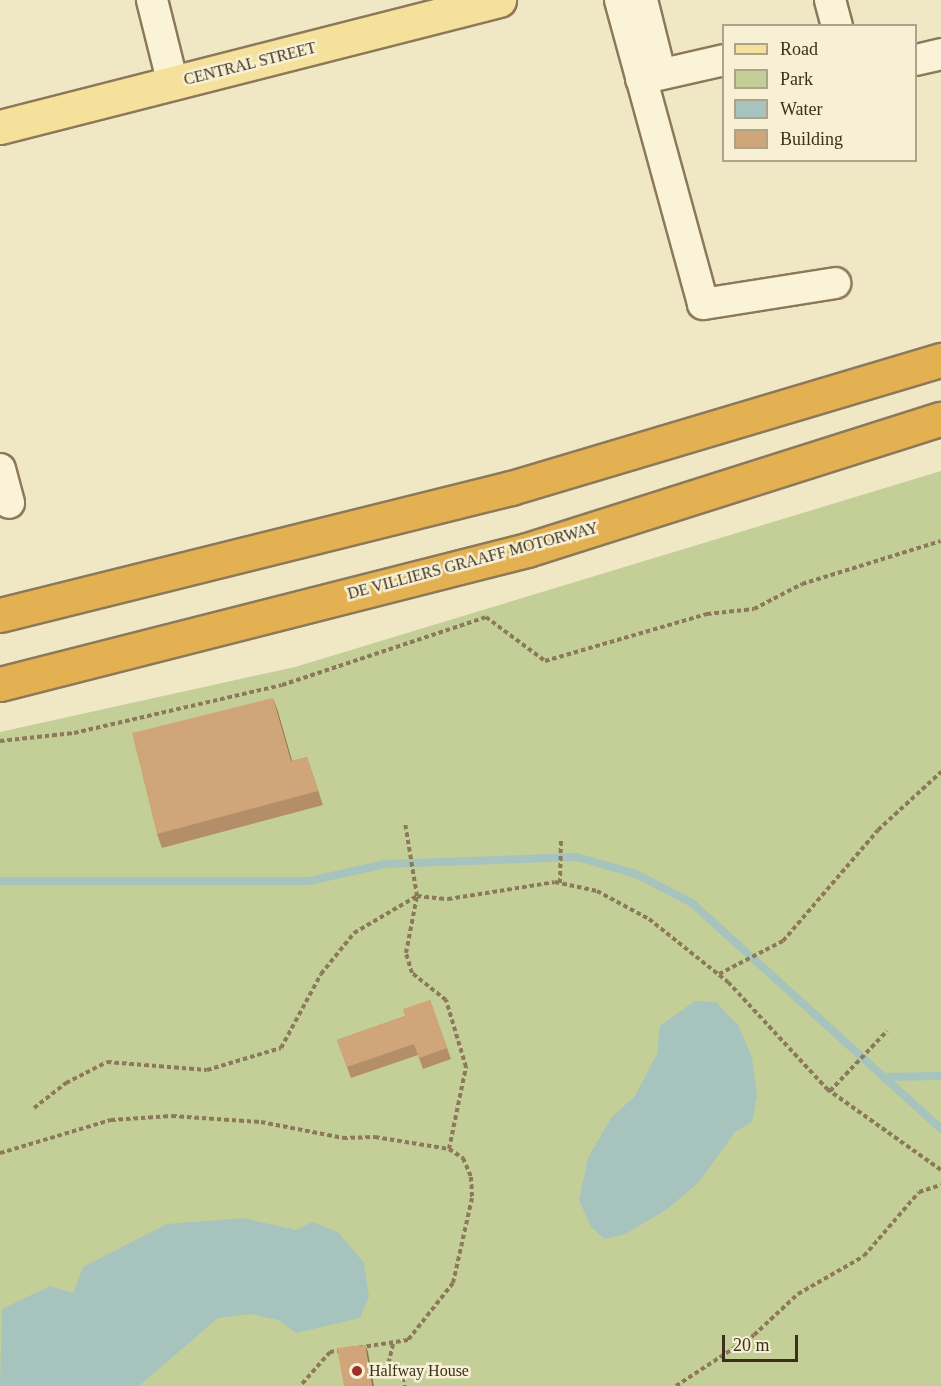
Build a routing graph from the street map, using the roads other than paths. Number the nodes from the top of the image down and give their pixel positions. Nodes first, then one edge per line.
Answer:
1 (152, 0) edge
2 (499, 0) edge
3 (620, 0) edge
4 (642, 0) edge
5 (941, 54) edge
6 (722, 60) edge
7 (917, 60) edge
8 (651, 77) junction
9 (173, 84) junction
10 (0, 127) edge
11 (835, 283) dead end
12 (941, 360) edge
13 (941, 419) edge
14 (0, 469) edge
15 (9, 503) dead end
16 (0, 615) edge
17 (0, 684) edge

1 - 9 street
2 - 9 main road, CENTRAL STREET
3 - 8 street
4 - 8 street
5 - 7 street
6 - 8 street
8 - 11 street
9 - 10 main road, CENTRAL STREET
12 - 16 highway
13 - 17 highway, DE VILLIERS GRAAFF MOTORWAY
14 - 15 street

